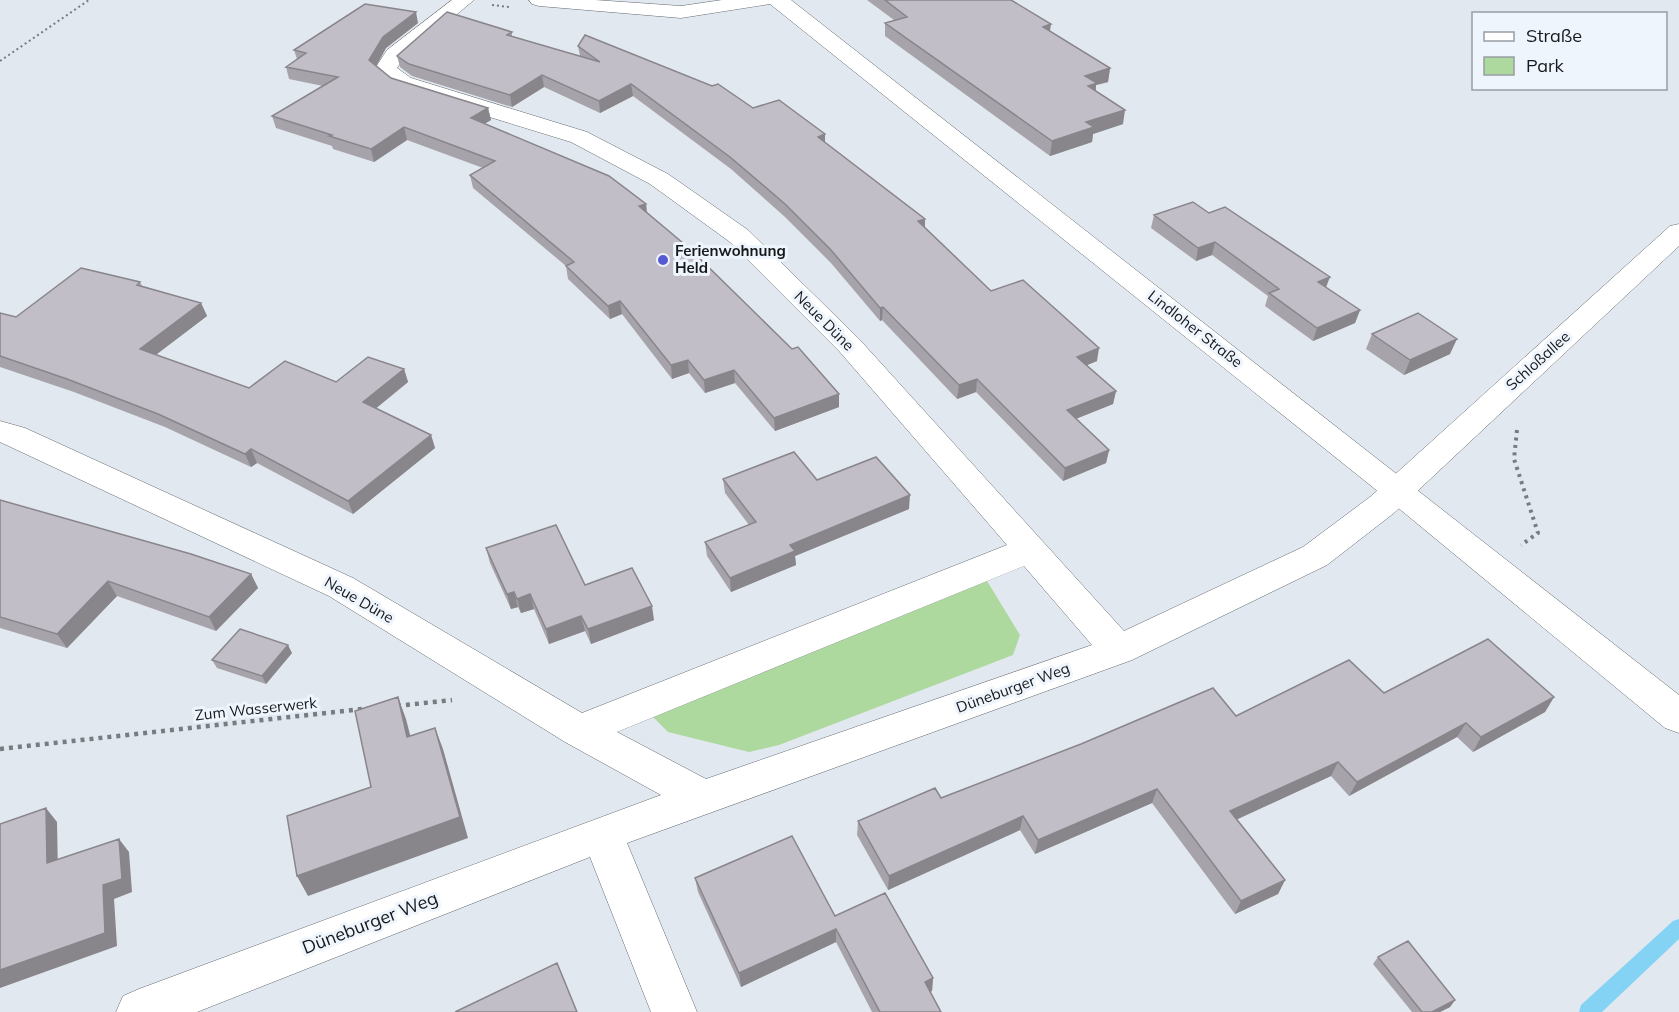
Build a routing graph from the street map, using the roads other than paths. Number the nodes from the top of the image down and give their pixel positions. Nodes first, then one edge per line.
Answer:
1 (464, 0) edge
2 (539, 0) edge
3 (764, 0) edge
4 (778, 0) edge
5 (1679, 232) edge
6 (0, 431) edge
7 (1397, 489) junction
8 (1029, 550) junction
9 (1119, 650) junction
10 (1679, 717) edge
11 (579, 731) junction
12 (703, 798) junction
13 (602, 834) junction
14 (139, 1012) edge
15 (674, 1012) edge

1 - 8 street, Neue Düne
2 - 3 street
4 - 7 street, Lindloher Straße
5 - 7 street, Schloßallee
6 - 11 street, Neue Düne
7 - 9 street, Düneburger Weg
7 - 10 street, Lindloher Straße
8 - 9 street, Neue Düne
8 - 11 street
9 - 12 street, Düneburger Weg
11 - 12 street, Neue Düne
12 - 13 street, Düneburger Weg
13 - 14 street, Düneburger Weg
13 - 15 street

